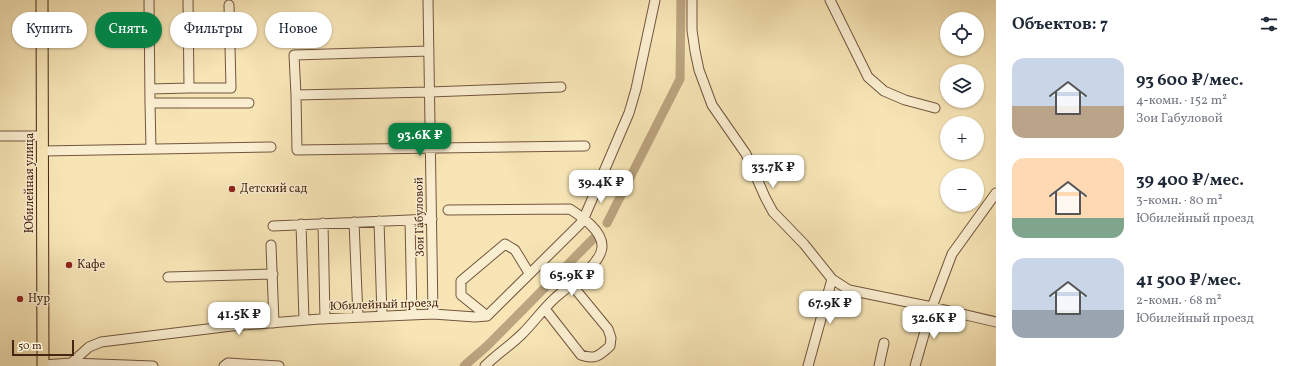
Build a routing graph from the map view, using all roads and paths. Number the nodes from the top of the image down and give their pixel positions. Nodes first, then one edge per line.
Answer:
1 (42, 0) edge
2 (149, 0) edge
3 (188, 0) edge
4 (428, 0) edge
5 (655, 0) edge
6 (692, 0) edge
7 (830, 0) edge
8 (229, 5) dead end
9 (429, 51) junction
10 (189, 88) junction
11 (561, 88) dead end
12 (150, 89) junction
13 (430, 92) junction
14 (296, 95) junction
15 (150, 103) junction
16 (249, 103) dead end
17 (935, 108) dead end
18 (0, 136) edge
19 (43, 136) junction
20 (585, 146) dead end
21 (271, 147) dead end
22 (431, 148) junction
23 (151, 149) junction
24 (43, 151) junction
25 (996, 193) edge
26 (448, 210) dead end
27 (584, 218) junction
28 (432, 219) junction
29 (410, 220) junction
30 (379, 221) junction
31 (354, 222) junction
32 (301, 224) junction
33 (323, 224) junction
34 (273, 226) dead end
35 (271, 245) dead end
36 (529, 273) junction
37 (273, 274) junction
38 (168, 277) dead end
39 (832, 279) junction
40 (571, 284) junction
41 (932, 307) junction
42 (545, 309) junction
43 (433, 314) junction
44 (412, 315) junction
45 (382, 316) junction
46 (487, 316) junction
47 (358, 318) junction
48 (326, 319) junction
49 (304, 320) junction
50 (996, 322) edge
51 (274, 323) junction
52 (884, 344) dead end
53 (71, 364) junction
54 (42, 365) edge
55 (153, 366) edge
56 (224, 366) edge
57 (279, 366) edge
58 (485, 366) edge
59 (808, 366) edge
60 (879, 366) edge
61 (915, 366) edge

1 - 19 main road, Юбилейная улица
2 - 12 street
3 - 10 street
4 - 9 street, Зои Габуловой
5 - 27 street
6 - 39 street
7 - 17 street
8 - 10 street
9 - 13 street, Зои Габуловой
9 - 14 street
10 - 12 street
11 - 13 street
12 - 15 street
13 - 14 street
13 - 22 street, Зои Габуловой
14 - 22 street
15 - 16 street
15 - 23 street
18 - 19 street
19 - 24 main road, Юбилейная улица
20 - 22 street
21 - 23 street
22 - 28 street, Зои Габуловой
23 - 24 street
24 - 54 main road, Юбилейная улица
25 - 41 street
26 - 27 street
27 - 36 street
27 - 40 street
28 - 29 street
28 - 43 street, Зои Габуловой
29 - 30 street
29 - 44 street
30 - 31 street
30 - 45 street
31 - 33 street
31 - 47 street
32 - 33 street
32 - 34 street
32 - 49 street
33 - 48 street
35 - 37 street
36 - 46 street
36 - 46 street
37 - 38 street
37 - 51 street
39 - 41 street
39 - 59 street
40 - 42 street
40 - 42 street
41 - 50 street
41 - 61 street
42 - 58 street
43 - 44 street, Юбилейный проезд
43 - 46 street, Юбилейный проезд
44 - 45 street, Юбилейный проезд
45 - 47 street, Юбилейный проезд
47 - 48 street, Юбилейный проезд
48 - 49 street, Юбилейный проезд
49 - 51 street, Юбилейный проезд
51 - 53 street, Юбилейный проезд
52 - 60 street
53 - 54 street
53 - 55 street
56 - 57 street

